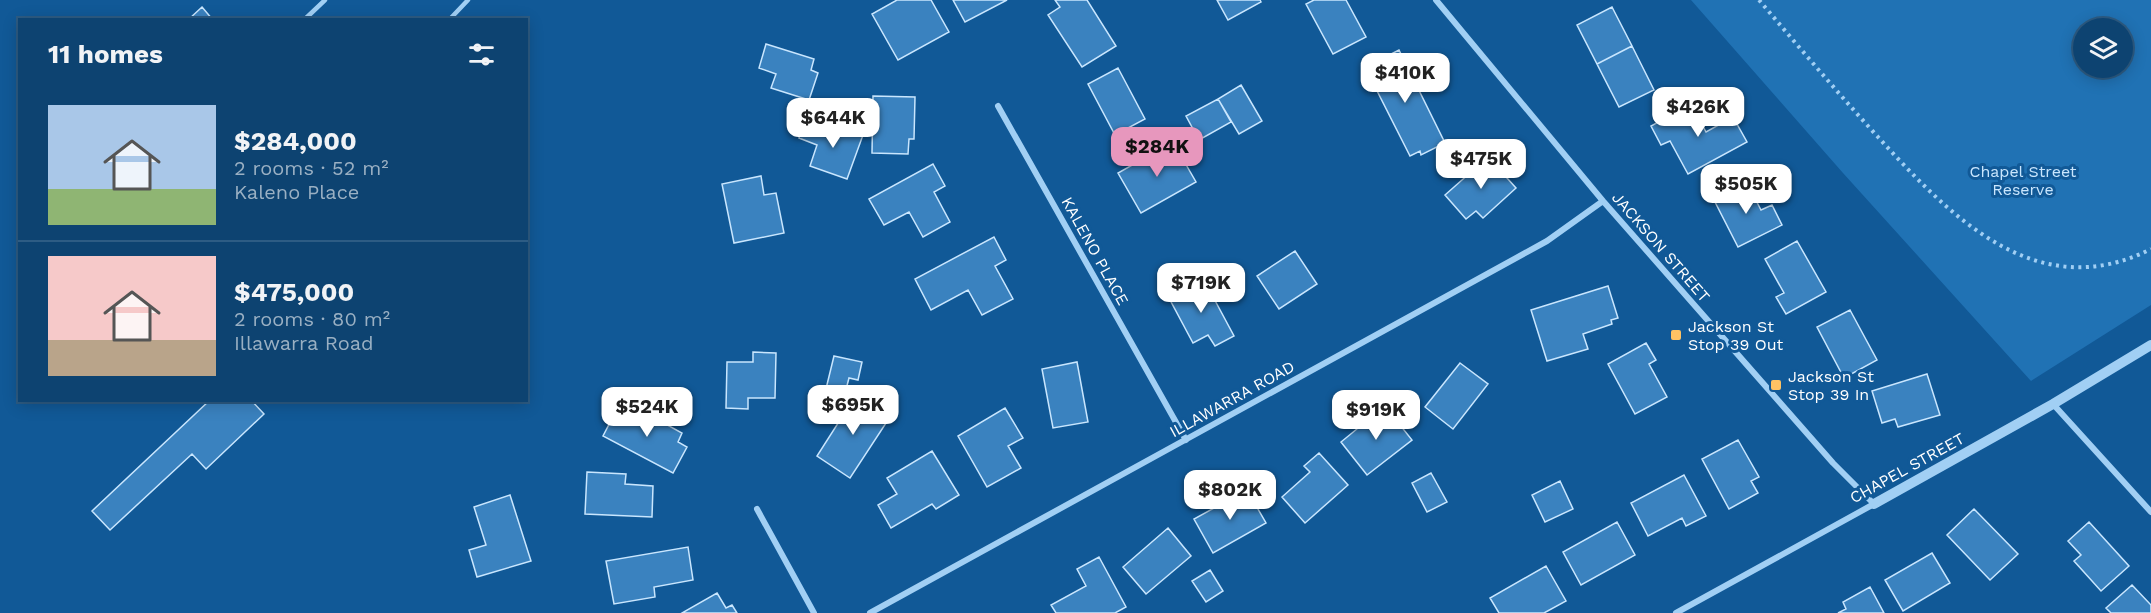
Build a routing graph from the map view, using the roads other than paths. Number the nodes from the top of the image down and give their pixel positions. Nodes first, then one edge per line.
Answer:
1 (325, 0) edge
2 (468, 0) edge
3 (1436, 0) edge
4 (306, 18) edge
5 (451, 18) edge
6 (998, 106) dead end
7 (1603, 201) junction
8 (2151, 345) edge
9 (2053, 404) junction
10 (1186, 440) junction
11 (1874, 504) junction
12 (757, 510) dead end
13 (2151, 512) edge
14 (814, 613) edge
15 (870, 613) edge
16 (1676, 613) edge

1 - 4 lane
2 - 5 lane
3 - 7 street, JACKSON STREET
6 - 10 street, KALENO PLACE
7 - 10 street, ILLAWARRA ROAD
7 - 11 street, JACKSON STREET
8 - 9 street, CHAPEL STREET
9 - 11 street, CHAPEL STREET
9 - 13 street
10 - 15 street, ILLAWARRA ROAD
11 - 16 street, CHAPEL STREET
12 - 14 street

